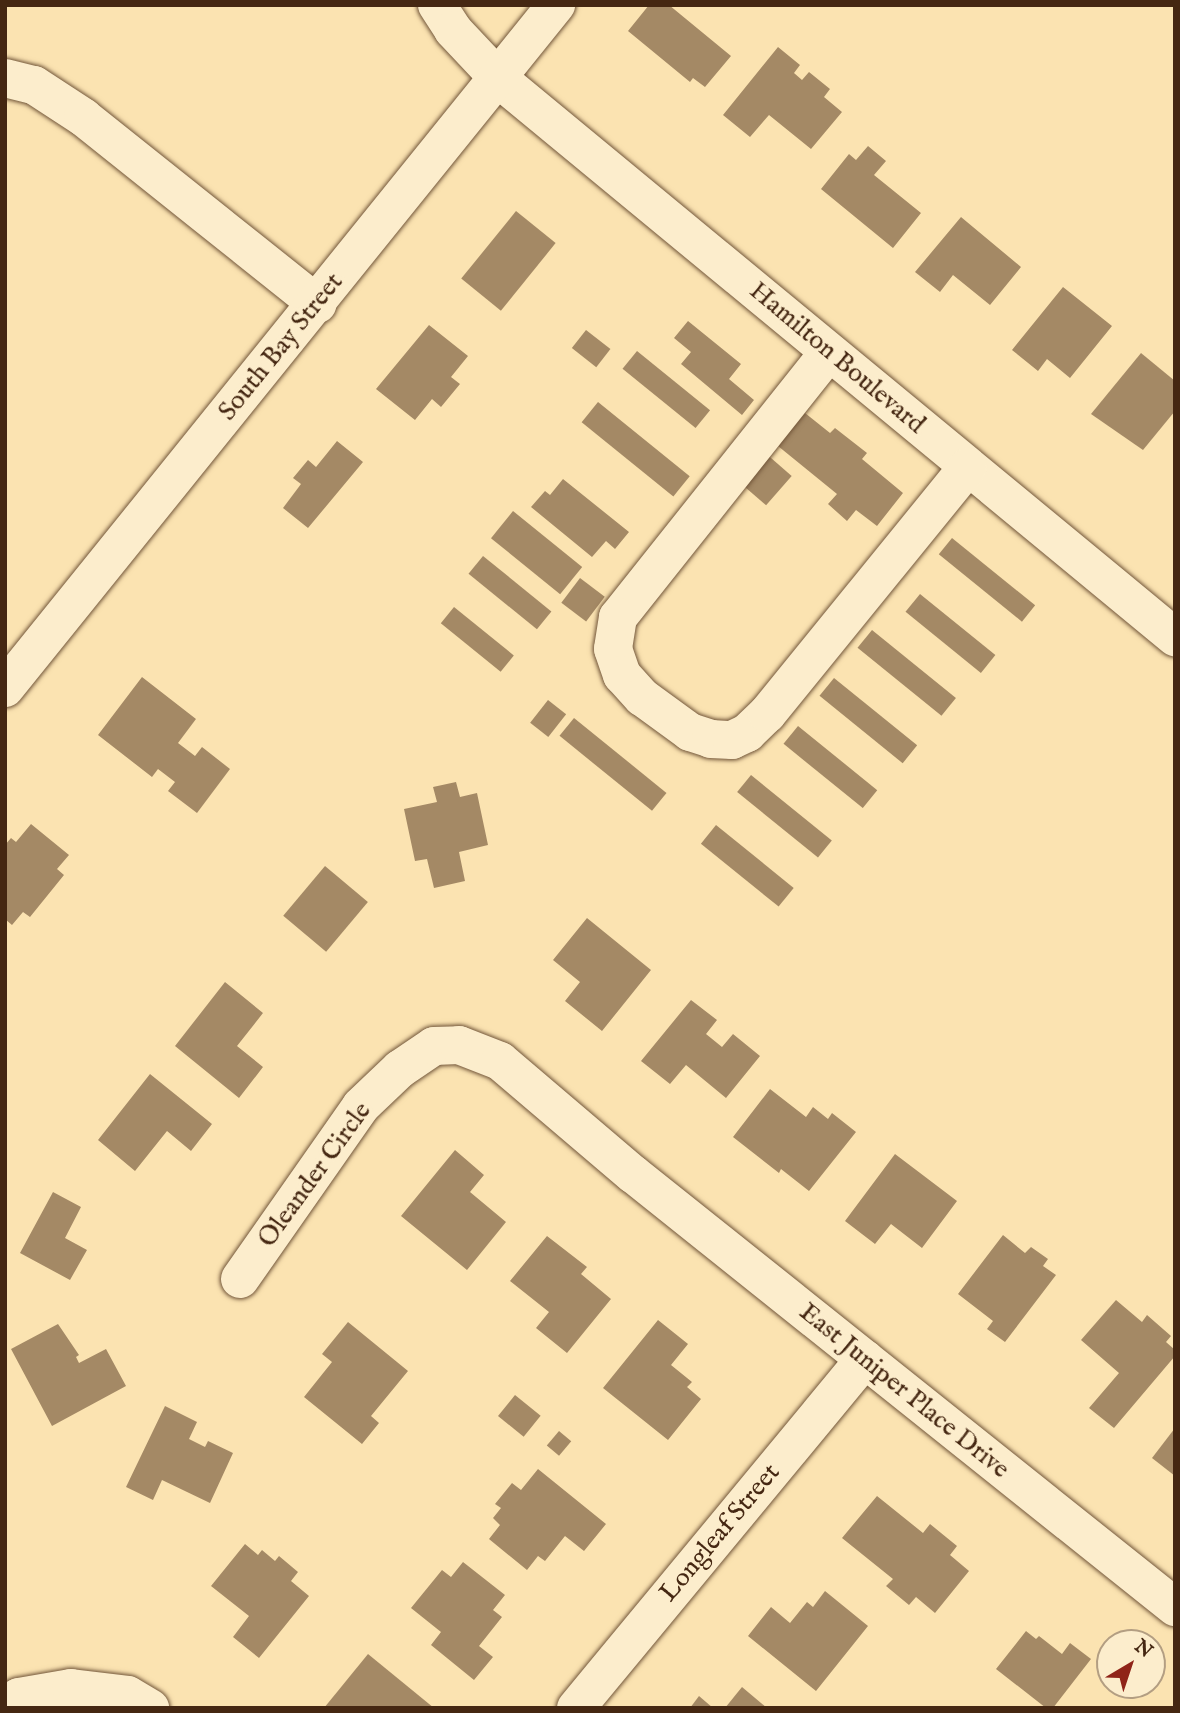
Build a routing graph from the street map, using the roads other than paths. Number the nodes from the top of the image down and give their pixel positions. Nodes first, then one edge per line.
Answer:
1 (437, 5) edge
2 (556, 5) edge
3 (5, 78) edge
4 (499, 79) junction
5 (317, 304) junction
6 (829, 352) junction
7 (968, 467) junction
8 (1175, 637) edge
9 (5, 688) edge
10 (633, 1174) joint
11 (240, 1279) dead end
12 (865, 1359) junction
13 (1175, 1607) edge
14 (5, 1705) edge
15 (150, 1708) edge
16 (576, 1708) edge

1 - 4 street, Hamilton Boulevard
2 - 4 street, South Bay Street
3 - 5 street
4 - 5 street, South Bay Street
4 - 6 street, Hamilton Boulevard
5 - 9 street, South Bay Street
6 - 7 street, Hamilton Boulevard
6 - 7 street
7 - 8 street, Hamilton Boulevard
10 - 11 street, Oleander Circle
10 - 12 street, East Juniper Place Drive
12 - 13 street, East Juniper Place Drive
12 - 16 street, Longleaf Street
14 - 15 street

